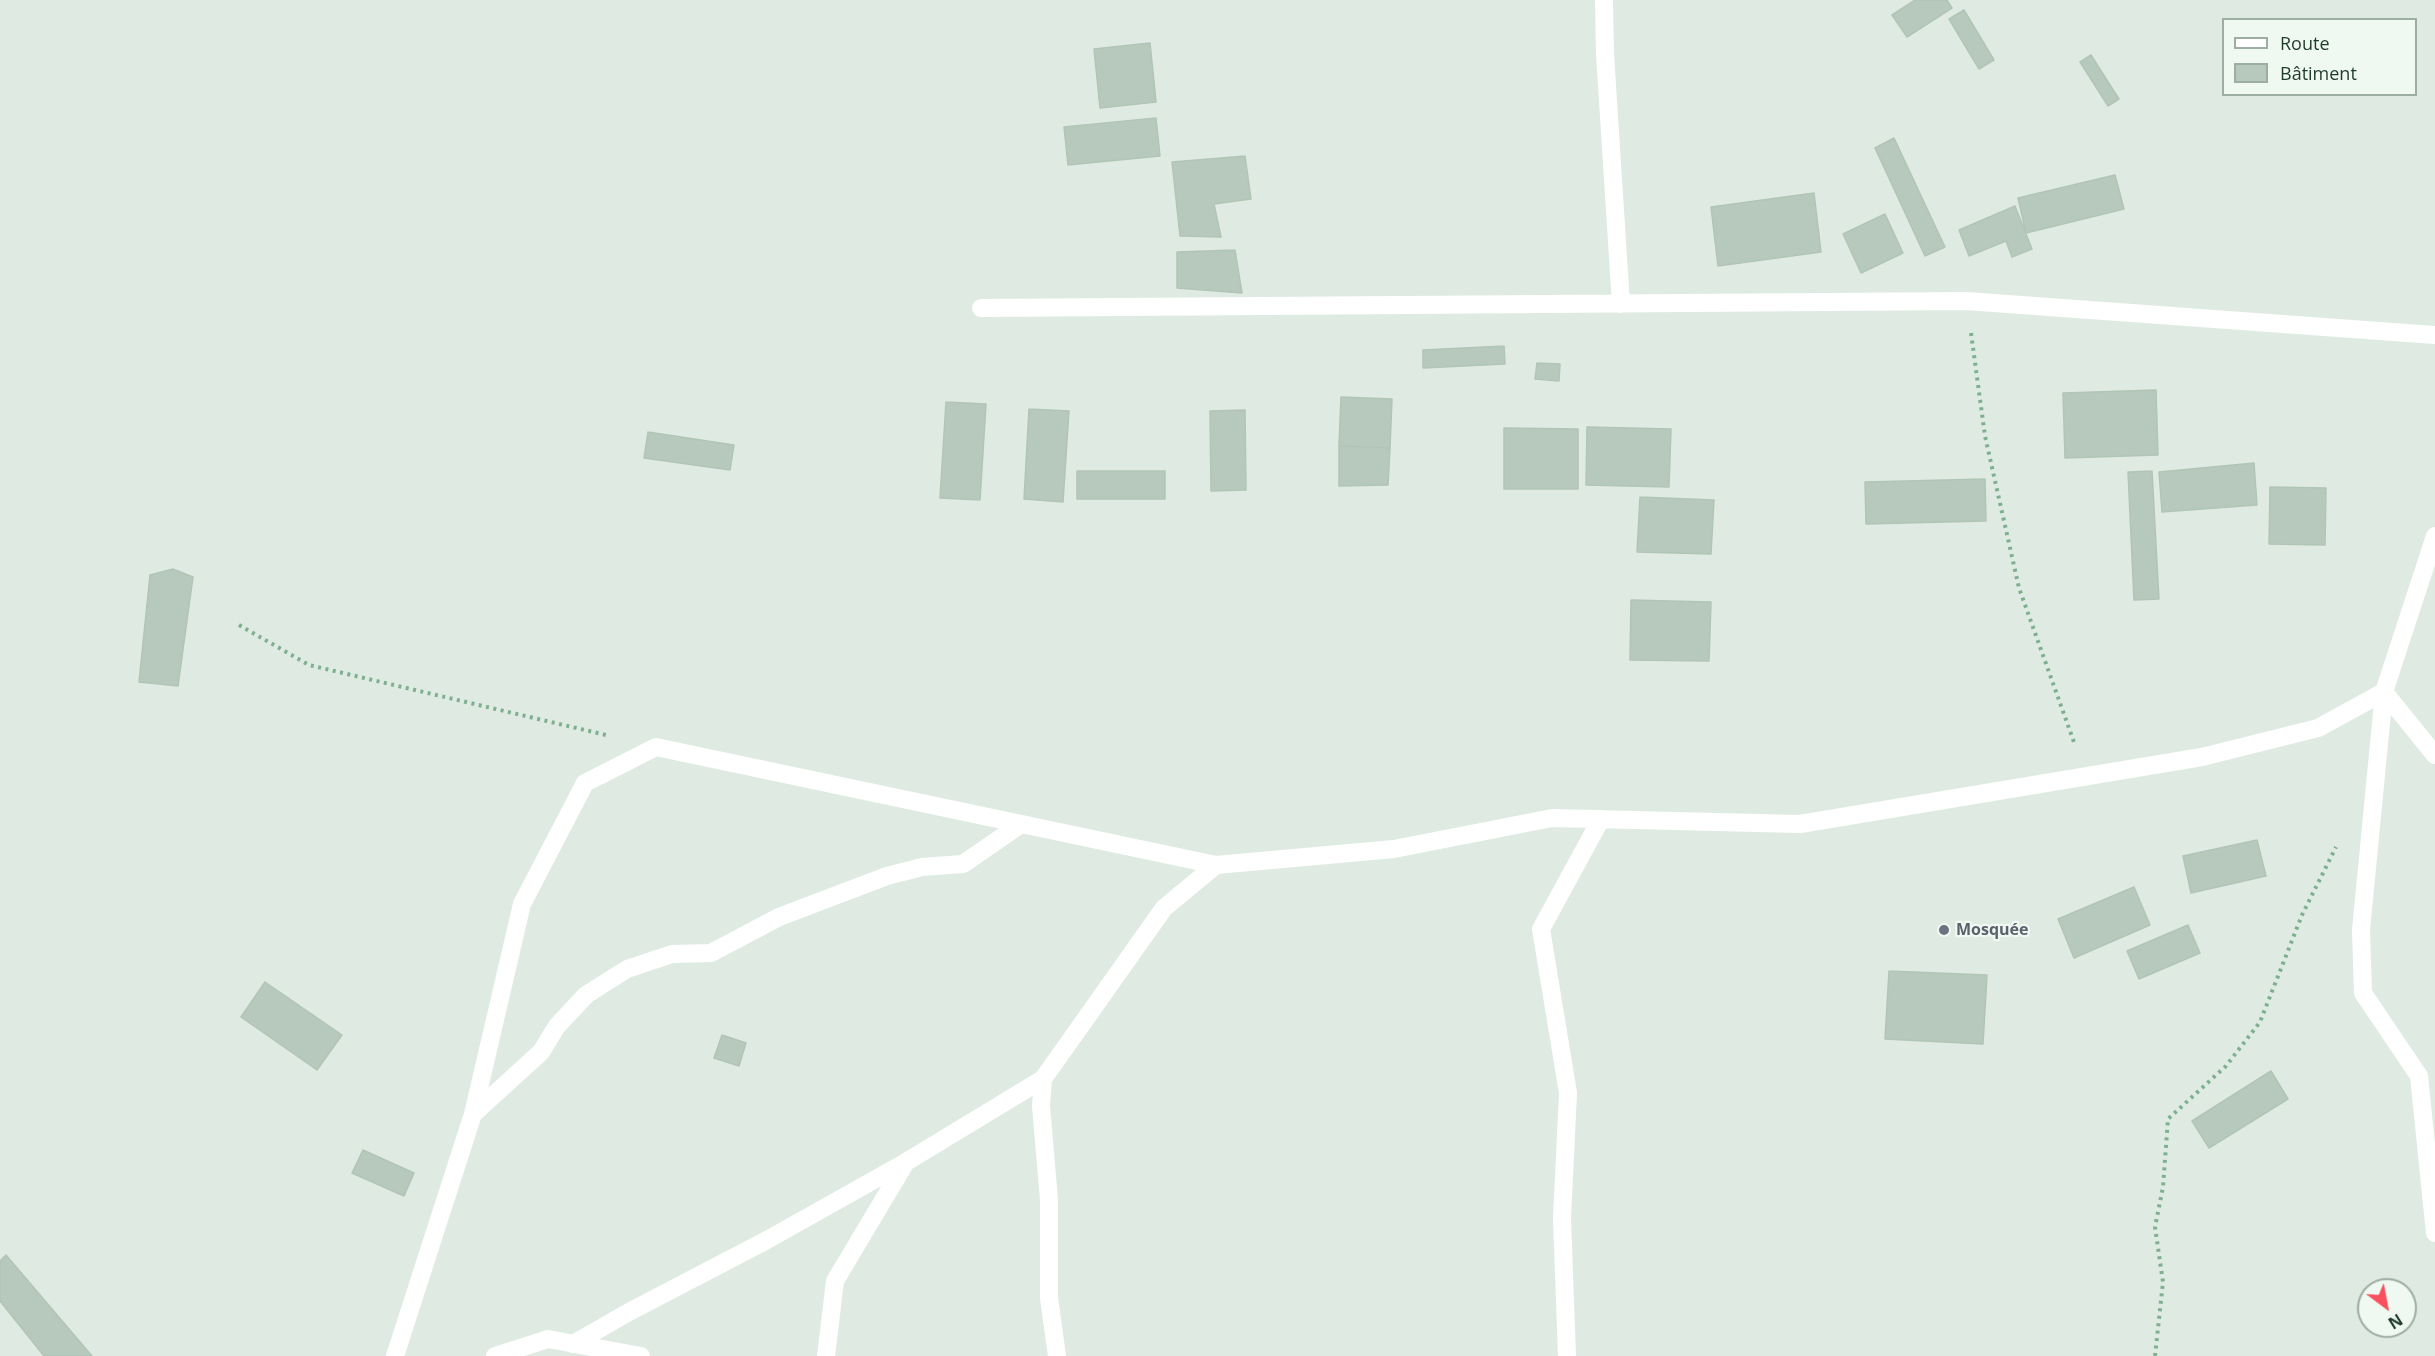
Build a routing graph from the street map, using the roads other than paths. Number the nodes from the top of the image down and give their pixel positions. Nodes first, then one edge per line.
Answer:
1 (1604, 0) edge
2 (1621, 304) junction
3 (981, 308) dead end
4 (2435, 335) edge
5 (2435, 536) edge
6 (2384, 692) junction
7 (2435, 755) edge
8 (1601, 819) junction
9 (1021, 824) junction
10 (1216, 866) junction
11 (1043, 1079) junction
12 (473, 1114) junction
13 (906, 1162) junction
14 (2434, 1211) edge
15 (2435, 1233) edge
16 (573, 1344) junction
17 (395, 1356) edge
18 (495, 1356) edge
19 (642, 1356) edge
20 (826, 1356) edge
21 (1057, 1356) edge
22 (1567, 1356) edge

1 - 2 street
2 - 3 street
2 - 4 street
5 - 6 street
6 - 7 street
6 - 8 street
6 - 14 street
8 - 10 street
8 - 22 street
9 - 10 street
9 - 12 street
9 - 12 street
10 - 11 street
11 - 13 street
11 - 21 street
12 - 17 street
13 - 16 street
13 - 20 street
14 - 15 street
16 - 18 street
16 - 19 street

